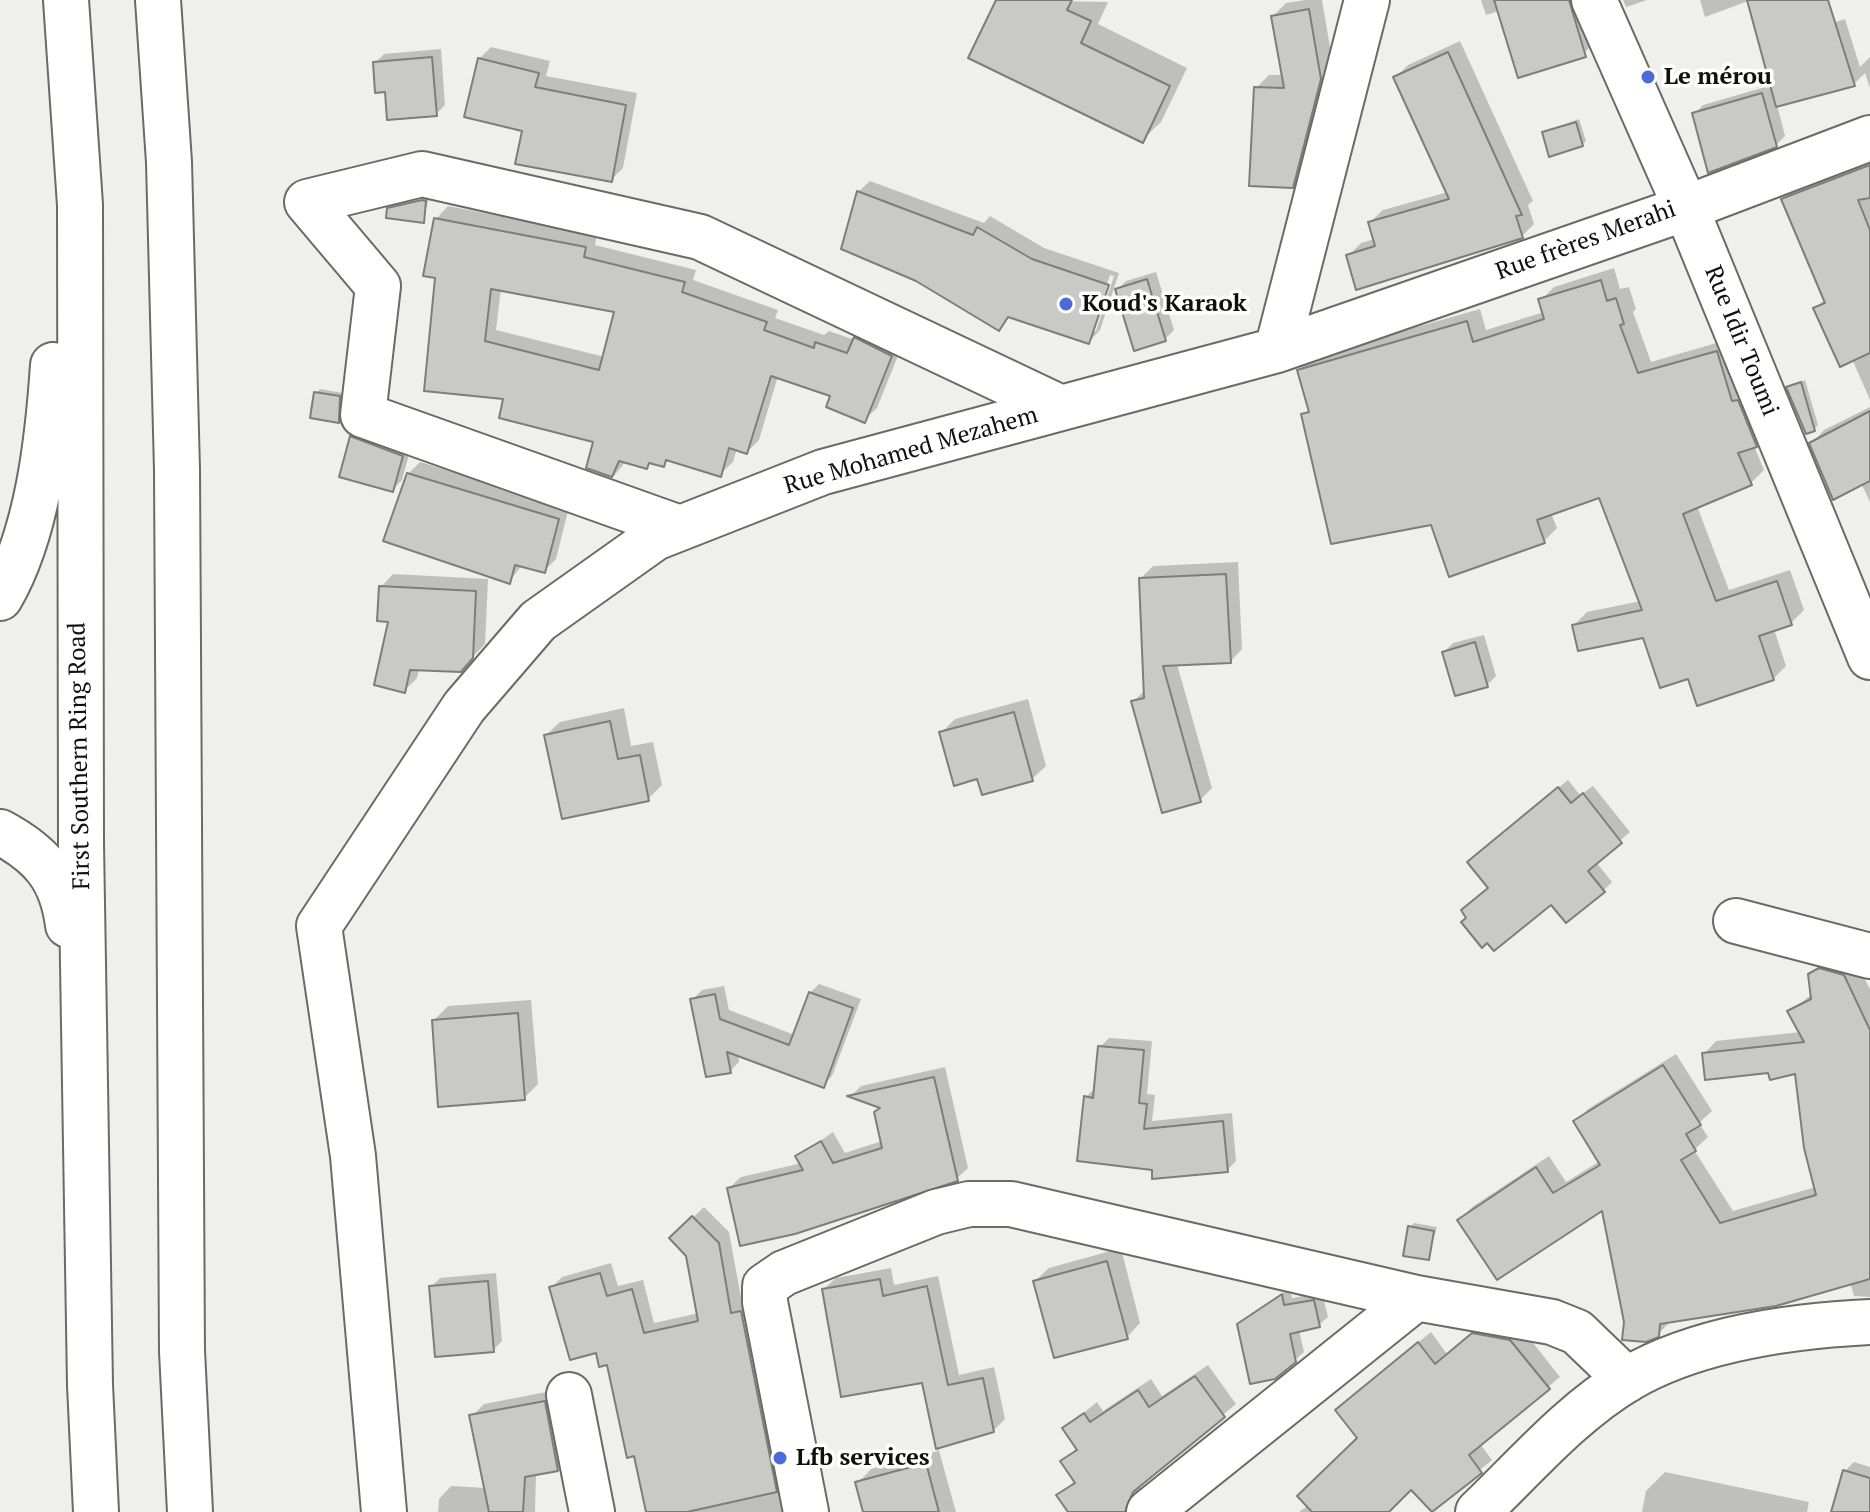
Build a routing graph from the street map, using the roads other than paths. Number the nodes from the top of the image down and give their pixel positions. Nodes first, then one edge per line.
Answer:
1 (66, 0) edge
2 (158, 0) edge
3 (1367, 0) edge
4 (1594, 0) edge
5 (71, 84) junction
6 (1870, 138) edge
7 (1686, 208) junction
8 (1277, 350) junction
9 (1061, 408) junction
10 (680, 528) junction
11 (0, 598) edge
12 (1867, 642) edge
13 (0, 832) edge
14 (1736, 921) dead end
15 (1870, 956) edge
16 (86, 1059) junction
17 (1416, 1298) junction
18 (1870, 1322) edge
19 (1627, 1380) junction
20 (569, 1395) dead end
21 (96, 1512) edge
22 (190, 1512) edge
23 (384, 1512) edge
24 (592, 1512) edge
25 (806, 1512) edge
26 (1149, 1512) edge
27 (1478, 1512) edge

1 - 5 main road, First Southern Ring Road
2 - 22 main road
3 - 8 main road
4 - 7 main road, Rue frères Merahi
5 - 11 main road
5 - 16 main road, First Southern Ring Road
6 - 7 main road
7 - 8 main road, Rue frères Merahi
7 - 12 main road, Rue Idir Toumi
8 - 9 main road, Rue Mohamed Mezahem
9 - 10 main road, Rue Mohamed Mezahem
9 - 10 main road
10 - 23 main road, Rue Mohamed Mezahem
13 - 16 main road
14 - 15 main road
16 - 21 main road, First Southern Ring Road
17 - 19 main road
17 - 25 main road
17 - 26 main road
18 - 19 main road
19 - 27 main road
20 - 24 main road

